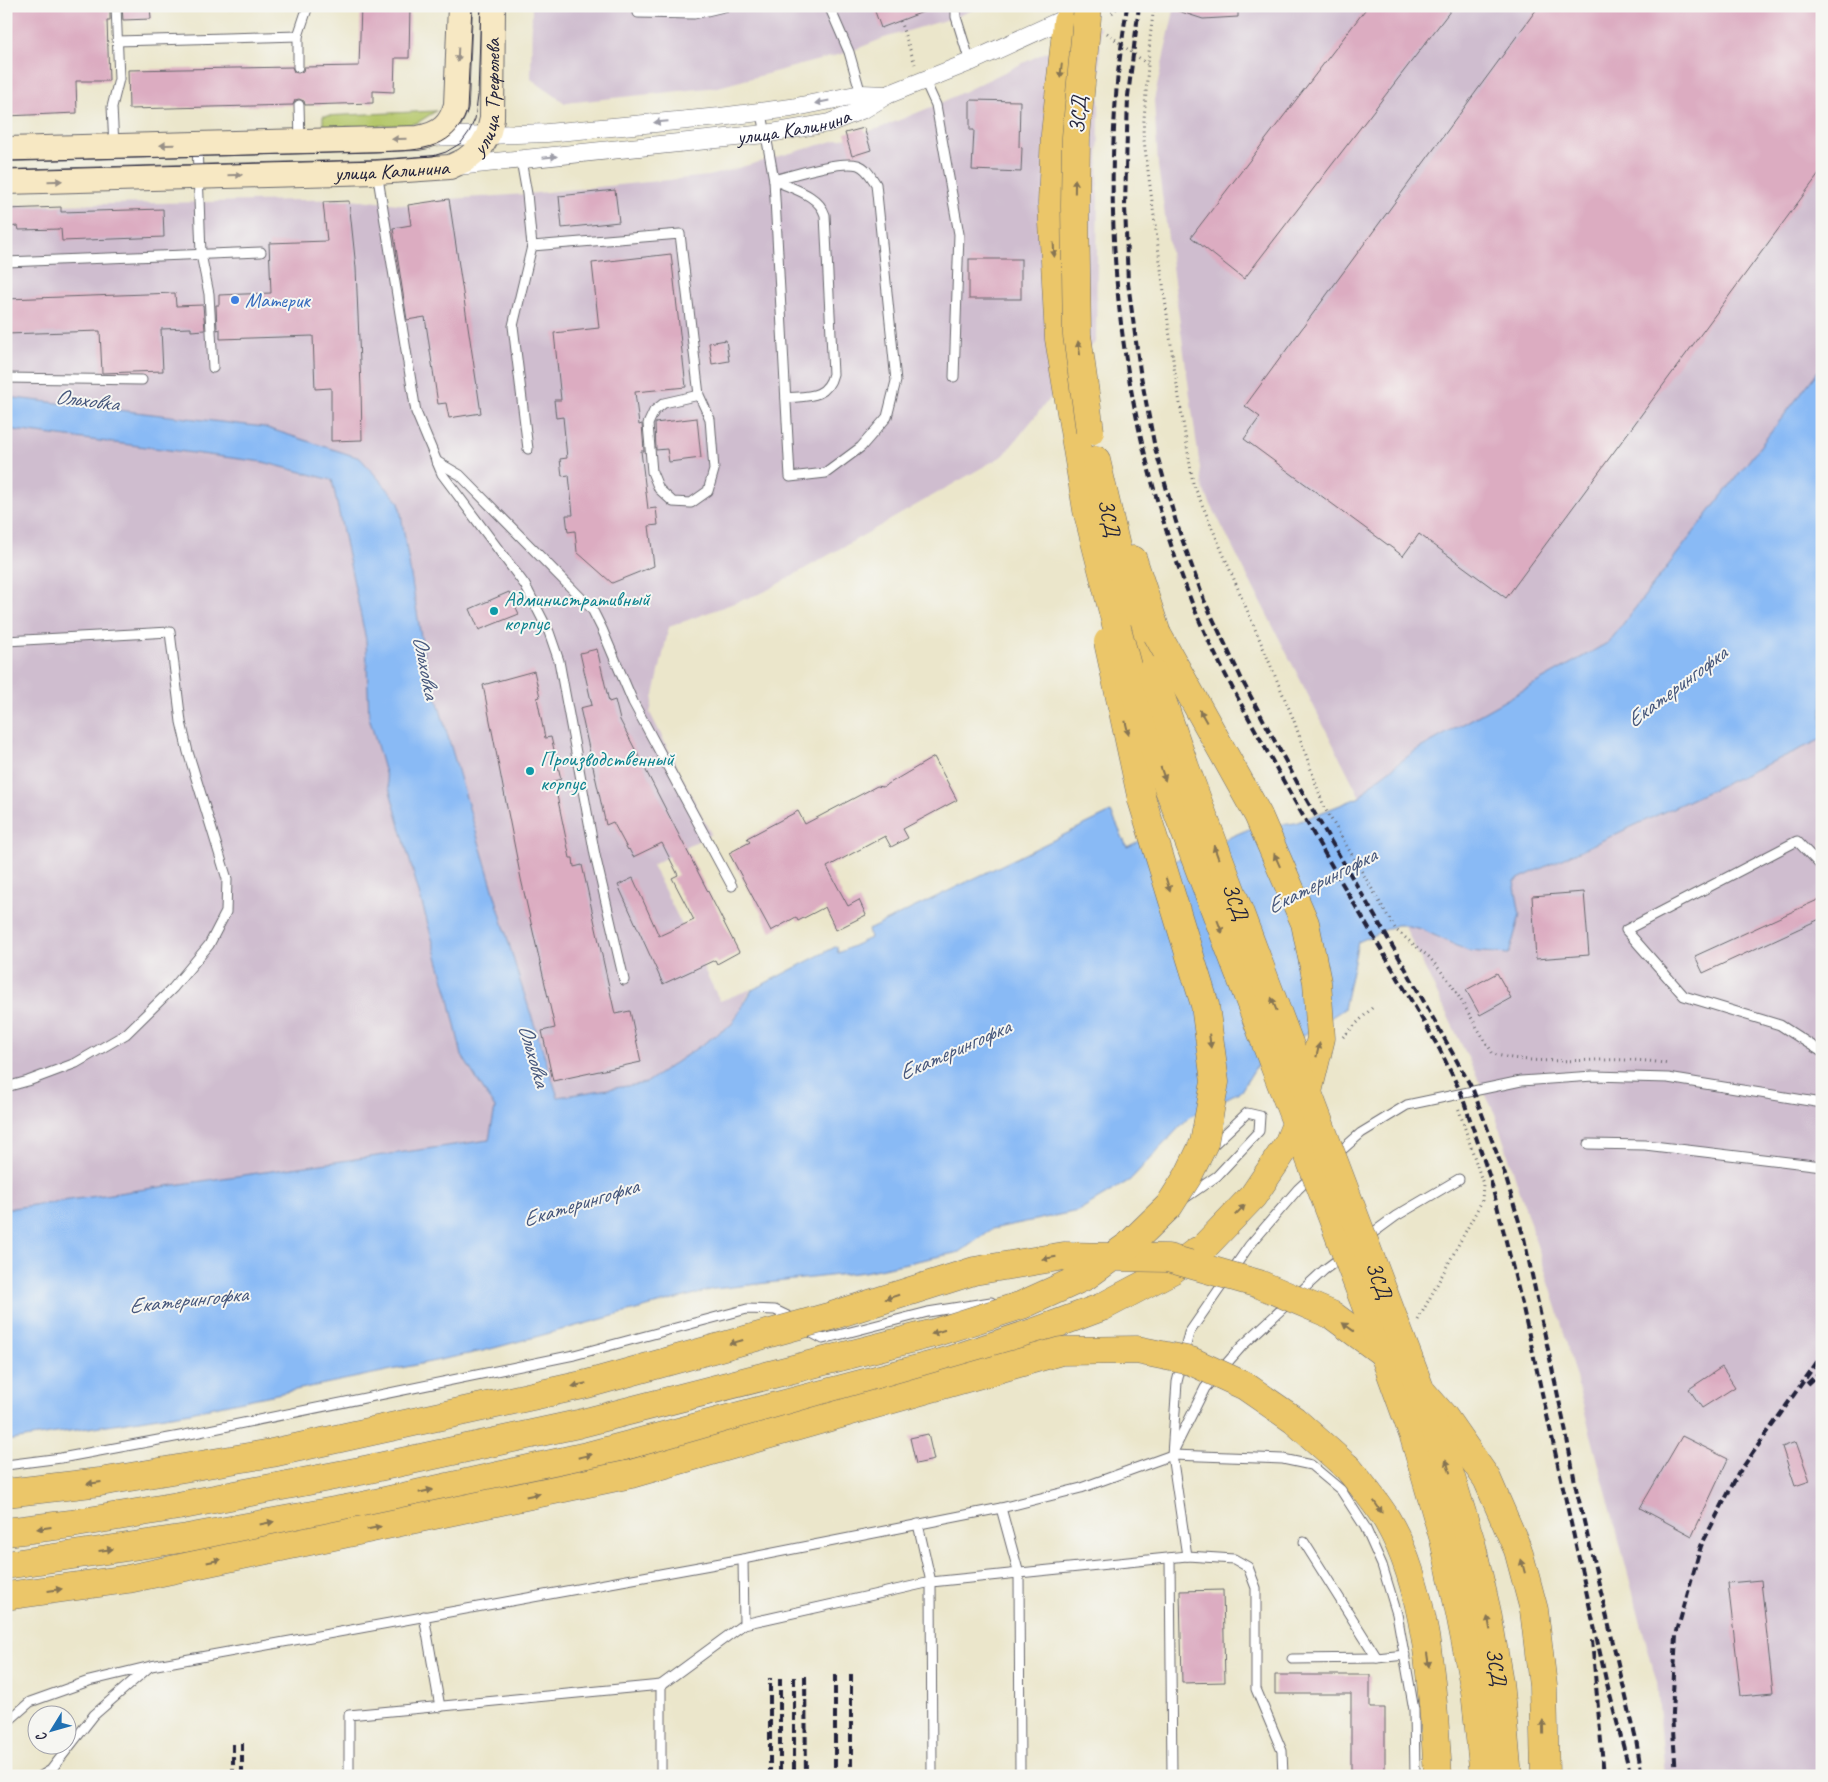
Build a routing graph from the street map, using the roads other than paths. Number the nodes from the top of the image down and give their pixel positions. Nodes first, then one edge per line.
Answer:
1 (116, 6) edge
2 (308, 6) edge
3 (460, 6) edge
4 (493, 6) edge
5 (638, 6) edge
6 (728, 6) edge
7 (829, 6) edge
8 (956, 6) edge
9 (1069, 6) edge
10 (1098, 13) edge
11 (298, 36) junction
12 (117, 41) junction
13 (970, 62) junction
14 (298, 67) dead end
15 (925, 81) junction
16 (861, 94) junction
17 (887, 95) junction
18 (299, 105) dead end
19 (762, 113) junction
20 (765, 134) junction
21 (459, 137) junction
22 (300, 141) junction
23 (197, 144) junction
24 (114, 146) junction
25 (6, 149) edge
26 (513, 160) junction
27 (450, 167) junction
28 (377, 172) junction
29 (198, 176) junction
30 (774, 180) junction
31 (6, 182) edge
32 (532, 246) junction
33 (260, 252) dead end
34 (201, 254) junction
35 (6, 262) edge
36 (213, 368) dead end
37 (954, 377) dead end
38 (6, 378) edge
39 (142, 380) dead end
40 (699, 395) junction
41 (786, 398) junction
42 (1090, 431) junction
43 (528, 449) dead end
44 (436, 461) junction
45 (1088, 510) junction
46 (6, 641) edge
47 (1822, 868) edge
48 (732, 886) dead end
49 (624, 980) dead end
50 (1822, 1052) edge
51 (6, 1088) edge
52 (1822, 1103) edge
53 (1588, 1144) dead end
54 (1822, 1166) edge
55 (1459, 1179) dead end
56 (1136, 1230) junction
57 (1080, 1266) dead end
58 (1064, 1275) dead end
59 (1390, 1372) junction
60 (1172, 1455) junction
61 (6, 1465) edge
62 (6, 1493) edge
63 (1001, 1508) junction
64 (1426, 1514) dead end
65 (918, 1524) junction
66 (6, 1532) edge
67 (1304, 1542) dead end
68 (1187, 1556) junction
69 (1170, 1558) junction
70 (743, 1559) junction
71 (6, 1565) edge
72 (1441, 1571) dead end
73 (1019, 1574) junction
74 (931, 1582) junction
75 (6, 1596) edge
76 (424, 1616) junction
77 (744, 1624) junction
78 (1405, 1655) junction
79 (1377, 1658) junction
80 (1292, 1659) dead end
81 (150, 1666) junction
82 (661, 1685) junction
83 (440, 1706) junction
84 (6, 1723) edge
85 (53, 1773) edge
86 (41, 1776) edge
87 (349, 1776) edge
88 (662, 1776) edge
89 (932, 1776) edge
90 (1020, 1776) edge
91 (1172, 1776) edge
92 (1283, 1776) edge
93 (1415, 1776) edge
94 (1438, 1776) edge
95 (1484, 1776) edge
96 (1489, 1776) edge
97 (1508, 1776) edge
98 (1545, 1776) edge

1 - 12 lane
2 - 11 lane
3 -> 21 main road, улица Трефолева
4 - 21 main road, улица Трефолева
5 - 6 lane
7 - 16 lane
8 - 13 lane
9 -> 45 main road, ЗСД
10 - 13 street, улица Калинина
42 -> 10 main road, ЗСД, bridge
11 - 12 lane
11 - 14 lane
12 - 24 lane
13 - 15 street, улица Калинина
15 - 17 street, улица Калинина
15 - 37 lane
16 - 17 street, улица Калинина
16 -> 19 street, улица Калинина
17 - 20 street, улица Калинина
18 - 22 lane
19 - 20 lane
19 -> 21 street, улица Калинина
26 -> 20 street, улица Калинина
20 - 30 lane
21 -> 22 main road, улица Калинина
21 - 26 street
21 - 27 main road, улица Трефолева
22 - 23 main road, улица Калинина
23 -> 24 main road, улица Калинина
23 - 29 lane
24 - 25 main road, улица Калинина
26 - 27 street, улица Калинина
26 - 32 lane
27 - 28 main road, улица Калинина
29 -> 28 main road, улица Калинина
28 - 44 lane
31 -> 29 main road, улица Калинина
29 - 34 lane
30 - 41 lane
30 - 41 lane
30 - 41 lane
32 - 40 lane
32 - 43 lane
33 - 34 lane
34 - 35 lane
34 - 36 lane
38 - 39 lane
40 - 40 lane
71 -> 42 main road, bridge
97 -> 42 main road, ЗСД, bridge
44 - 48 lane
44 - 49 lane
45 -> 59 main road, ЗСД, bridge
45 -> 66 main road, bridge
46 - 51 lane
47 - 50 lane
52 - 60 lane
53 - 54 lane
55 - 60 lane
56 - 56 lane
56 - 57 lane
58 - 61 lane
59 - 64 lane
59 - 95 main road, ЗСД, bridge
60 - 63 lane
60 - 68 lane
60 - 78 lane
98 -> 62 main road, bridge
63 - 65 lane
63 - 73 lane
65 - 70 lane
65 - 74 lane
67 - 79 lane
68 - 69 lane
68 - 92 lane
69 - 73 lane
69 - 91 lane
70 - 76 lane
70 - 77 lane
72 - 96 lane
73 - 74 lane
73 - 90 lane
74 - 77 lane
74 - 89 lane
75 -> 94 main road, bridge
76 - 81 lane
76 - 83 lane
77 - 82 lane
78 - 79 lane
78 - 93 lane
79 - 80 lane
81 - 84 lane
81 - 85 lane
82 - 83 lane
82 - 88 lane
83 - 87 lane
85 - 86 lane

